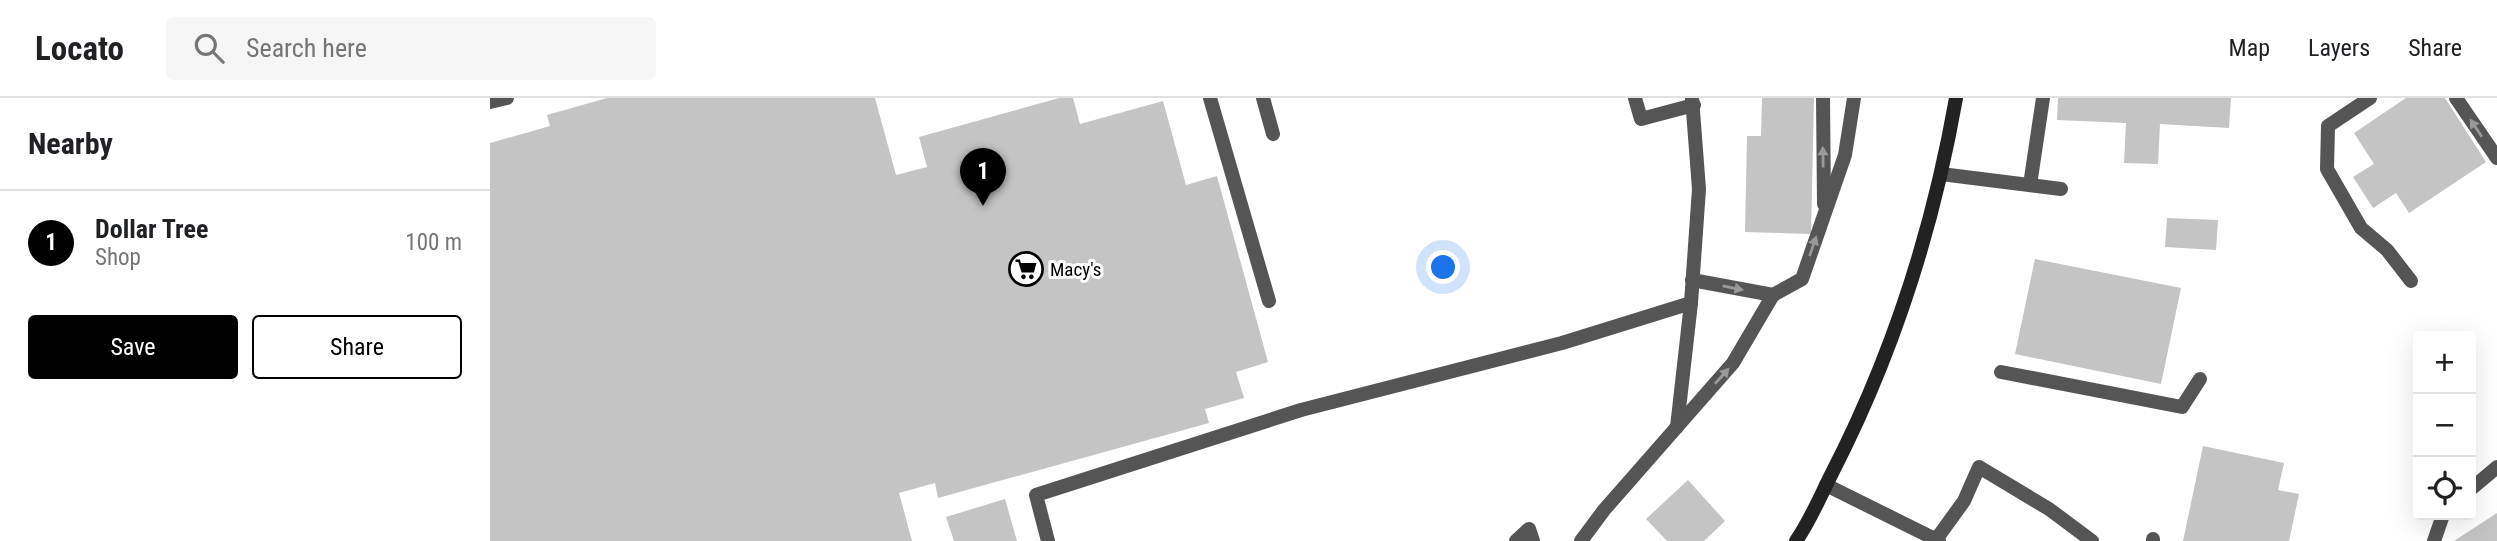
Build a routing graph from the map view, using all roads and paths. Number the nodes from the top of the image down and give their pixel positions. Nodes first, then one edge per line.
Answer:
1 (507, 98) edge
2 (1210, 98) edge
3 (1263, 98) edge
4 (1635, 98) edge
5 (1823, 98) edge
6 (1854, 98) edge
7 (1956, 98) edge
8 (2043, 98) edge
9 (2370, 98) edge
10 (2456, 98) edge
11 (1693, 102) edge
12 (490, 103) edge
13 (1273, 134) dead end
14 (2497, 158) edge
15 (1941, 174) junction
16 (2030, 185) junction
17 (2061, 188) dead end
18 (1824, 215) junction
19 (1692, 280) junction
20 (2411, 281) dead end
21 (1773, 295) junction
22 (1269, 301) dead end
23 (1690, 303) junction
24 (2001, 372) dead end
25 (2200, 379) dead end
26 (1677, 426) junction
27 (2497, 467) edge
28 (1826, 485) junction
29 (2476, 485) edge
30 (2441, 520) edge
31 (1937, 540) edge
32 (1048, 541) edge
33 (1516, 541) edge
34 (1533, 541) edge
35 (1581, 541) edge
36 (1796, 541) edge
37 (2092, 541) edge
38 (2434, 541) edge

1 - 12 lane
2 - 22 lane
3 - 13 lane
4 - 11 lane
18 -> 5 lane
6 - 18 lane
7 - 15 main road
8 - 16 lane
9 - 20 lane
14 -> 10 lane
11 - 19 lane
15 - 16 lane
15 - 28 main road
16 - 17 lane
21 -> 18 lane
19 -> 21 lane
19 - 23 lane
26 -> 21 lane
23 - 26 lane
23 - 32 lane
24 - 25 lane
26 - 35 lane
27 - 29 lane
28 - 31 lane
28 - 36 main road
30 - 38 lane
31 - 37 lane
33 - 34 lane

